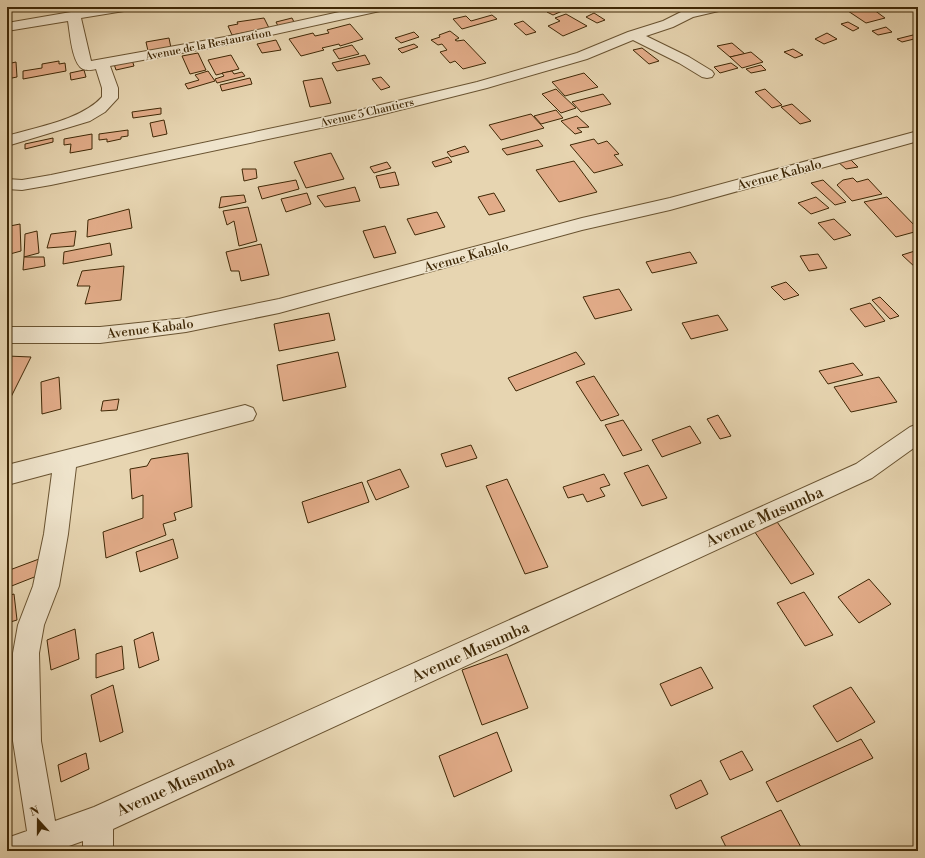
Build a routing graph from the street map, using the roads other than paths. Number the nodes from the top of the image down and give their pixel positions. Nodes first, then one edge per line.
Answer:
1 (124, 7) edge
2 (380, 7) edge
3 (718, 7) edge
4 (74, 16) junction
5 (7, 27) edge
6 (634, 35) junction
7 (102, 64) junction
8 (707, 74) dead end
9 (918, 136) edge
10 (7, 141) edge
11 (7, 184) edge
12 (7, 335) edge
13 (245, 414) dead end
14 (918, 433) edge
15 (65, 461) junction
16 (7, 475) edge
17 (98, 820) junction
18 (43, 839) junction
19 (13, 851) edge
20 (98, 851) edge

1 - 4 street
2 - 7 street, Avenue de la Restauration
3 - 6 street, Avenue 5 Chantiers
4 - 5 street
4 - 7 street, Avenue de la Restauration
6 - 8 street
6 - 11 street, Avenue 5 Chantiers
7 - 10 street
9 - 12 street, Avenue Kabalo
13 - 15 street
14 - 17 street, Avenue Musumba
15 - 16 street
15 - 18 street
17 - 18 street, Avenue Musumba
17 - 20 street
18 - 19 street, Avenue Musumba

